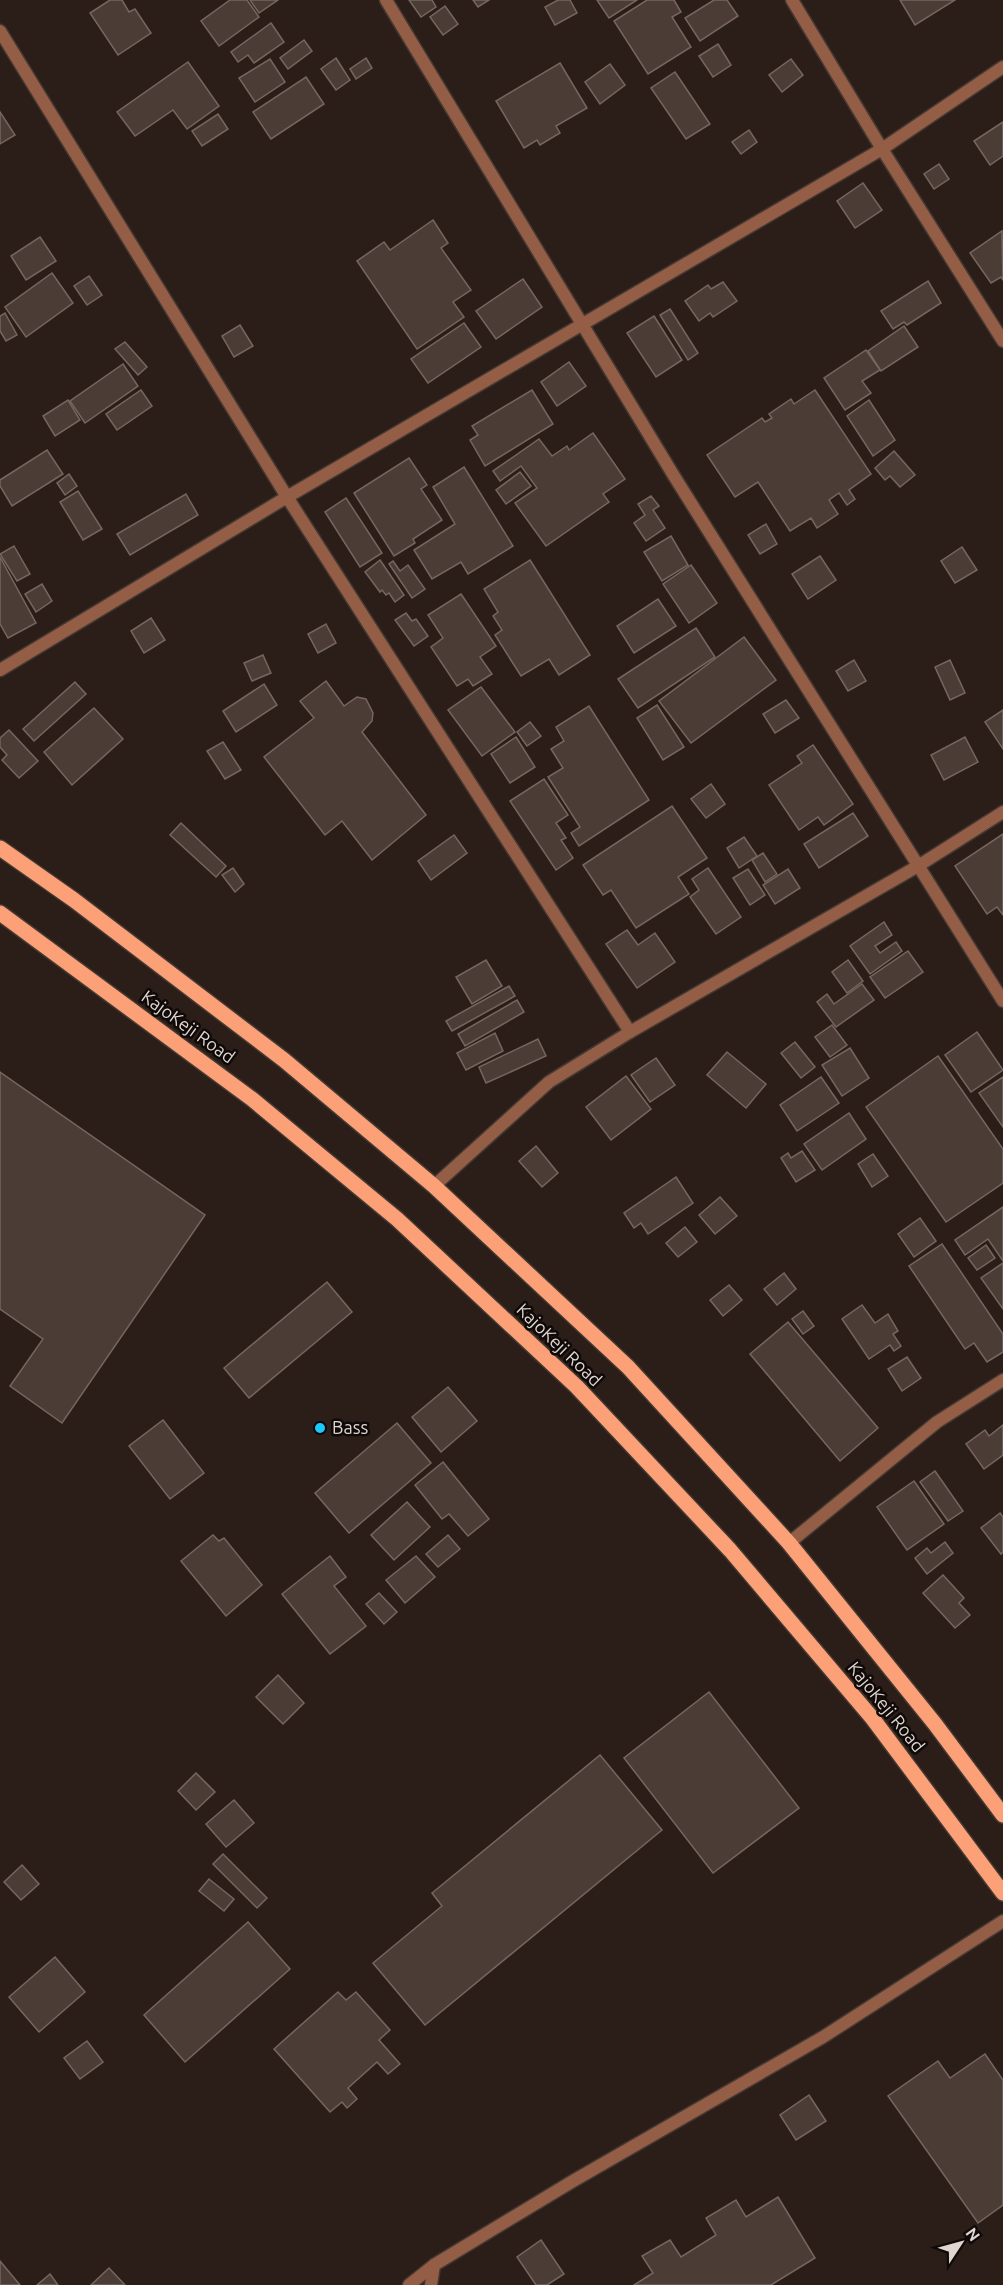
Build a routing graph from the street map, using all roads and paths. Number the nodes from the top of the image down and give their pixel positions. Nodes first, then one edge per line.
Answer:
1 (386, 0) edge
2 (792, 0) edge
3 (0, 31) edge
4 (1003, 67) edge
5 (882, 149) junction
6 (583, 326) junction
7 (1003, 341) edge
8 (287, 497) junction
9 (2, 665) edge
10 (1003, 812) edge
11 (0, 848) edge
12 (918, 866) junction
13 (0, 913) edge
14 (1003, 1001) edge
15 (630, 1032) junction
16 (434, 1186) junction
17 (1003, 1380) edge
18 (789, 1543) junction
19 (1003, 1815) edge
20 (1003, 1893) edge
21 (1003, 1921) edge
22 (434, 2265) junction
23 (409, 2285) edge
24 (431, 2285) edge

1 - 6 street
2 - 5 street
3 - 8 street
4 - 5 street
5 - 6 street
5 - 7 street
6 - 8 street
6 - 12 street
8 - 9 street
8 - 15 street
10 - 12 street
11 - 16 main road, KajoKeji Road
12 - 14 street
12 - 15 street
13 - 20 main road, KajoKeji Road
15 - 16 street
16 - 18 main road, KajoKeji Road
17 - 18 street
18 - 19 main road, KajoKeji Road
21 - 22 street
22 - 23 street
22 - 24 street

